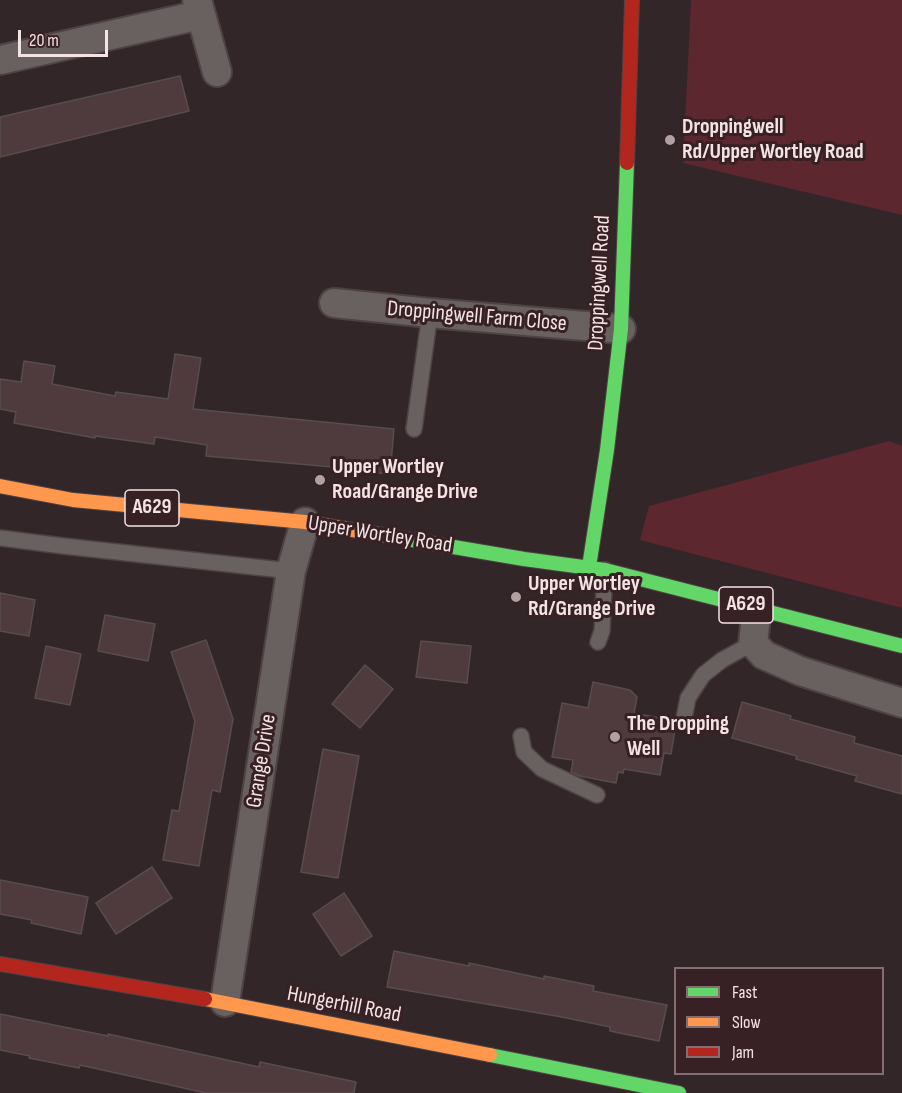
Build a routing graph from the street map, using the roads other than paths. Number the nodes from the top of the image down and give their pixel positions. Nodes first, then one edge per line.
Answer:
1 (632, 0) edge
2 (199, 8) edge
3 (0, 60) edge
4 (217, 72) dead end
5 (334, 303) dead end
6 (430, 313) junction
7 (621, 329) junction
8 (414, 429) dead end
9 (0, 486) edge
10 (305, 522) junction
11 (0, 538) edge
12 (589, 567) junction
13 (605, 570) junction
14 (291, 571) junction
15 (757, 608) junction
16 (598, 642) dead end
17 (753, 644) junction
18 (902, 646) edge
19 (902, 703) edge
20 (684, 718) dead end
21 (522, 736) dead end
22 (597, 795) dead end
23 (0, 964) edge
24 (225, 1002) junction
25 (679, 1093) edge

1 - 7 street, Droppingwell Road
2 - 3 street
2 - 4 street
5 - 6 street, Droppingwell Farm Close
6 - 7 street, Droppingwell Farm Close
6 - 8 lane
7 - 12 street, Droppingwell Road
9 - 10 street, Upper Wortley Road / A629
10 - 12 street, Upper Wortley Road / A629
10 - 14 street, Grange Drive
11 - 14 lane
12 - 13 street, Upper Wortley Road / A629
13 - 15 street, Upper Wortley Road / A629
13 - 16 lane
14 - 24 street, Grange Drive
15 - 17 street
15 - 18 street, Upper Wortley Road / A629
17 - 19 street
17 - 20 lane
21 - 22 lane
23 - 24 street, Hungerhill Road
24 - 25 street, Hungerhill Road

